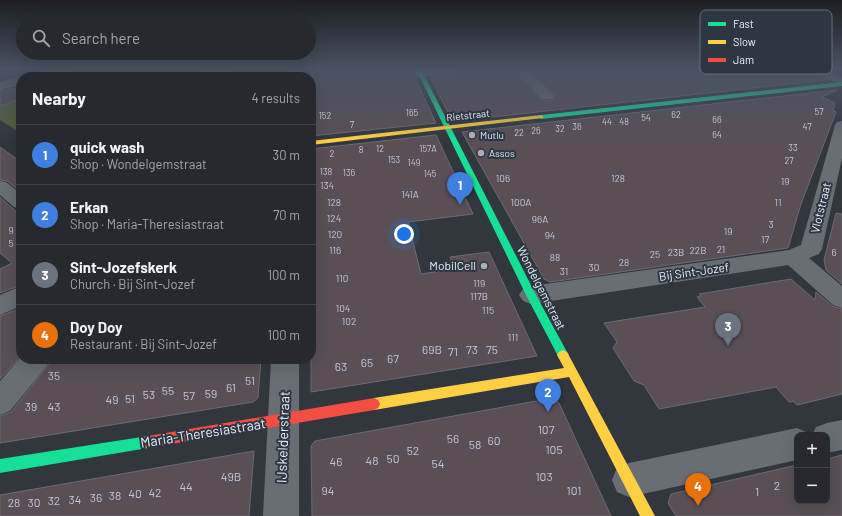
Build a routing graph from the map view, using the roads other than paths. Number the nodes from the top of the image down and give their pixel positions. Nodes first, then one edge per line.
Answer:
1 (430, 93) edge
2 (544, 93) edge
3 (761, 93) edge
4 (547, 96) dead end
5 (842, 125) edge
6 (448, 128) junction
7 (316, 142) edge
8 (0, 186) edge
9 (16, 199) edge
10 (793, 257) junction
11 (531, 295) junction
12 (16, 298) edge
13 (842, 299) edge
14 (0, 306) edge
15 (32, 364) edge
16 (285, 364) edge
17 (571, 372) junction
18 (0, 402) edge
19 (283, 420) junction
20 (842, 435) edge
21 (830, 437) edge
22 (794, 445) edge
23 (0, 466) edge
24 (629, 480) junction
25 (281, 516) edge
26 (648, 516) edge

1 - 6 street, Wondelgemstraat
2 - 4 street
3 - 6 street, Rietstraat
5 - 10 street, Vlotstraat
6 - 7 street, Rietstraat
6 - 11 street, Wondelgemstraat
8 - 9 street
10 - 11 street, Bij Sint-Jozef
10 - 13 street
11 - 17 street, Wondelgemstraat
12 - 14 street
15 - 18 street
16 - 19 street, IJskelderstraat
17 - 19 street, Maria-Theresiastraat
17 - 24 street, Wondelgemstraat
19 - 23 street, Maria-Theresiastraat
19 - 25 street, IJskelderstraat
20 - 21 street
22 - 24 street
24 - 26 street, Wondelgemstraat

